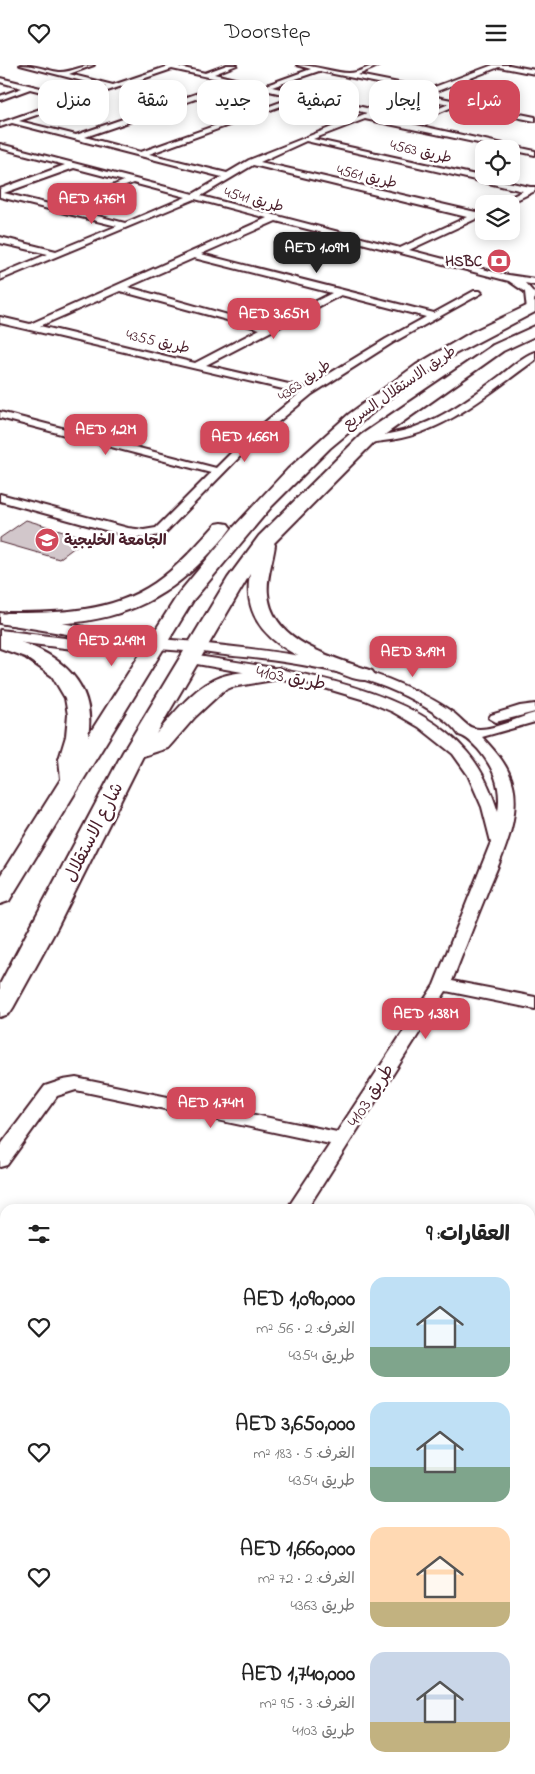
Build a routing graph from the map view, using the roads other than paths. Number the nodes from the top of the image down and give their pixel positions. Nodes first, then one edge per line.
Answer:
1 (23, 65) edge
2 (92, 65) edge
3 (234, 65) edge
4 (300, 65) edge
5 (377, 65) edge
6 (498, 65) edge
7 (174, 66) edge
8 (318, 69) junction
9 (535, 72) edge
10 (62, 74) junction
11 (205, 75) junction
12 (351, 75) junction
13 (229, 80) edge
14 (375, 80) edge
15 (2, 81) edge
16 (269, 86) edge
17 (30, 87) junction
18 (114, 87) junction
19 (439, 87) edge
20 (38, 89) edge
21 (109, 89) edge
22 (197, 96) edge
23 (0, 98) edge
24 (279, 105) edge
25 (528, 109) dead end
26 (38, 112) edge
27 (520, 112) edge
28 (369, 114) edge
29 (362, 116) junction
30 (520, 116) edge
31 (369, 118) edge
32 (535, 119) edge
33 (11, 121) junction
34 (0, 125) edge
35 (404, 125) edge
36 (76, 138) junction
37 (305, 139) junction
38 (0, 146) edge
39 (18, 151) junction
40 (535, 153) edge
41 (141, 154) junction
42 (0, 157) edge
43 (252, 162) junction
44 (71, 165) junction
45 (228, 175) junction
46 (131, 181) junction
47 (533, 189) edge
48 (0, 194) edge
49 (520, 195) edge
50 (194, 197) junction
51 (520, 199) edge
52 (528, 201) dead end
53 (61, 210) junction
54 (475, 216) joint
55 (274, 218) junction
56 (124, 225) junction
57 (0, 240) edge
58 (400, 251) junction
59 (54, 253) junction
60 (194, 255) junction
61 (0, 277) edge
62 (502, 277) junction
63 (535, 282) edge
64 (121, 288) junction
65 (340, 292) junction
66 (477, 293) dead end
67 (533, 307) edge
68 (435, 316) junction
69 (0, 320) edge
70 (31, 327) junction
71 (269, 329) junction
72 (535, 330) edge
73 (535, 355) edge
74 (196, 366) junction
75 (308, 392) junction
76 (0, 415) edge
77 (367, 439) junction
78 (295, 469) junction
79 (218, 472) junction
80 (0, 497) edge
81 (266, 540) junction
82 (2, 624) edge
83 (0, 642) edge
84 (155, 650) junction
85 (195, 653) junction
86 (278, 674) junction
87 (365, 675) junction
88 (535, 708) edge
89 (405, 712) junction
90 (535, 717) edge
91 (470, 733) junction
92 (134, 752) junction
93 (462, 755) junction
94 (72, 781) junction
95 (499, 842) junction
96 (0, 896) edge
97 (442, 985) junction
98 (535, 1003) edge
99 (0, 1009) edge
100 (340, 1139) junction
101 (0, 1160) edge
102 (300, 1204) edge

1 - 10 street
2 - 10 street
3 - 11 street
4 - 8 street
5 - 12 street
6 - 9 street
6 - 19 street
7 - 11 street
7 - 18 street
8 - 12 street
8 - 16 street
10 - 18 street
11 - 13 street
12 - 14 street
15 - 17 street
17 - 20 street
17 - 23 street
18 - 21 street
22 - 36 street
24 - 41 street
25 - 27 street
26 - 33 street
28 - 29 street
29 - 31 street
29 - 37 street
30 - 32 street
33 - 34 street
33 - 36 street
35 - 40 street
36 - 41 street
37 - 43 street
37 - 47 street, طريق 4563
38 - 39 street, طريق 4541
39 - 42 street
39 - 44 street, طريق 4541
41 - 45 street
43 - 45 street
43 - 54 street, طريق 4561
44 - 46 street, طريق 4541
44 - 48 street
45 - 50 street
46 - 50 street, طريق 4541
46 - 53 street
47 - 49 street, طريق 4563
48 - 53 street
50 - 55 street, طريق 4541
50 - 56 street
51 - 52 street
53 - 56 street
54 - 58 street
55 - 58 street, طريق 4541
55 - 60 street
56 - 59 street
57 - 59 street
58 - 62 street, طريق 4541
59 - 61 street
60 - 64 street
60 - 65 street
62 - 63 street
62 - 67 street
64 - 70 street
64 - 71 street
65 - 68 street
65 - 71 street
66 - 68 street, طريق 4363
67 - 78 main road, طريق الاستقلال السريع
68 - 75 street, طريق 4363
69 - 70 street, طريق 4355
70 - 74 street, طريق 4355
71 - 74 street
72 - 77 main road, طريق الاستقلال السريع
73 - 77 street
74 - 75 street, طريق 4355
75 - 79 street, طريق 4363
76 - 79 street
77 - 81 main road, طريق الاستقلال السريع
78 - 82 main road
78 - 84 main road, طريق الاستقلال السريع
79 - 80 street, طريق 4363
81 - 85 main road, طريق الاستقلال السريع
81 - 87 main road
82 - 84 main road
83 - 94 main road
84 - 85 main road
84 - 94 main road
85 - 86 street, طريق 4103
85 - 87 street, طريق 4103
85 - 92 main road, شارع الاستقلال
86 - 89 street, طريق 4103
86 - 92 main road
87 - 91 street, طريق 4103
88 - 91 street
89 - 91 street
89 - 93 street, طريق 4103
90 - 91 street
91 - 93 street
91 - 95 street, طريق 4103
92 - 99 main road, شارع الاستقلال
93 - 95 street, طريق 4103
94 - 96 main road
95 - 97 street, طريق 4103
97 - 98 street
97 - 100 street, طريق 4103
100 - 101 street
100 - 102 street, طريق 4103

